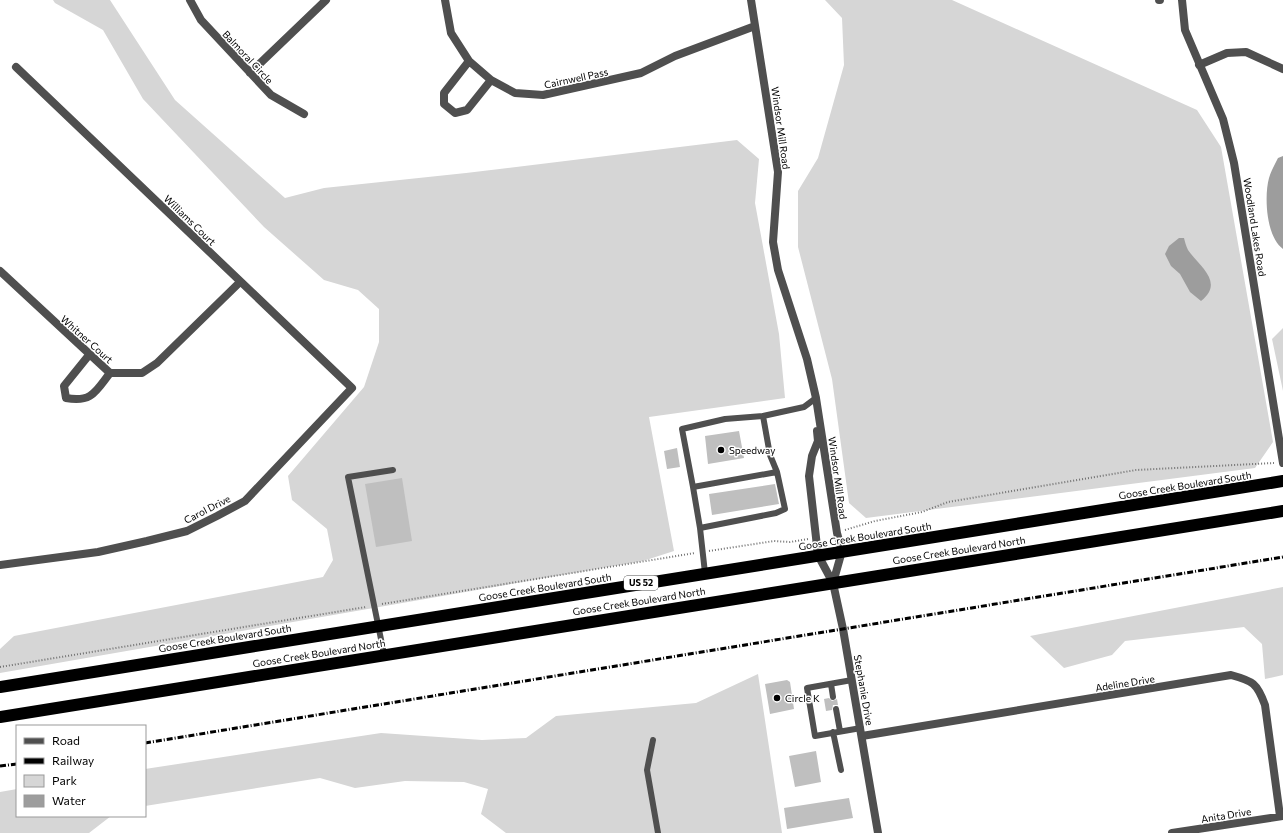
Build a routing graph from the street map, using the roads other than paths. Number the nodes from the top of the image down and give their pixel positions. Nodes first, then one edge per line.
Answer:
1 (190, 0) edge
2 (326, 0) edge
3 (445, 0) edge
4 (751, 0) edge
5 (1182, 0) edge
6 (755, 26) junction
7 (469, 61) junction
8 (1199, 65) junction
9 (16, 67) dead end
10 (1283, 69) edge
11 (250, 73) junction
12 (491, 80) junction
13 (304, 114) dead end
14 (0, 271) edge
15 (240, 282) junction
16 (89, 355) junction
17 (110, 373) junction
18 (352, 388) joint
19 (816, 398) junction
20 (763, 416) junction
21 (1283, 463) edge
22 (393, 470) dead end
23 (777, 472) junction
24 (1283, 481) edge
25 (693, 487) junction
26 (1283, 511) edge
27 (700, 528) junction
28 (842, 551) junction
29 (818, 555) junction
30 (0, 565) edge
31 (706, 573) junction
32 (833, 583) junction
33 (379, 625) junction
34 (384, 654) junction
35 (852, 680) junction
36 (831, 684) junction
37 (0, 687) edge
38 (833, 697) dead end
39 (836, 709) dead end
40 (0, 717) edge
41 (840, 731) junction
42 (833, 732) junction
43 (861, 732) junction
44 (653, 740) dead end
45 (841, 770) dead end
46 (1281, 816) edge
47 (658, 833) edge
48 (878, 833) edge
49 (1172, 833) edge

1 - 11 street, Balmoral Circle
2 - 11 street
3 - 7 street, Cairnwell Pass
4 - 6 street, Windsor Mill Road
5 - 8 street, Woodland Lakes Road
6 - 12 street, Cairnwell Pass
6 - 19 street, Windsor Mill Road
7 - 12 street, Cairnwell Pass
7 - 12 street
8 - 10 street
8 - 21 street, Woodland Lakes Road
9 - 15 street, Williams Court
11 - 13 street, Balmoral Circle
14 - 16 street, Whitner Court
15 - 17 street, Whitner Court
15 - 18 street, Williams Court
16 - 17 street, Whitner Court
16 - 17 street
18 - 30 street, Carol Drive
19 - 20 lane
19 - 28 street, Windsor Mill Road
19 - 29 street, Windsor Mill Road
20 - 23 lane
20 - 25 lane
22 - 33 lane
23 - 25 lane
23 - 27 lane
24 - 28 highway, Goose Creek Boulevard South / US 52
25 - 27 lane
26 - 32 highway, Goose Creek Boulevard North
27 - 31 lane
28 - 29 highway, Goose Creek Boulevard South / US 52
28 - 32 street
29 - 31 highway, Goose Creek Boulevard South / US 52
29 - 32 street, Stephanie Drive
31 - 33 highway, Goose Creek Boulevard South / US 52
32 - 34 highway, Goose Creek Boulevard North
32 - 35 street, Stephanie Drive
33 - 34 lane
33 - 37 highway, Goose Creek Boulevard South / US 52
34 - 40 highway, Goose Creek Boulevard North
35 - 36 lane
35 - 43 street, Stephanie Drive
36 - 38 lane
36 - 42 lane
39 - 41 lane
41 - 42 lane
41 - 43 lane
42 - 45 lane
43 - 46 street, Adeline Drive
43 - 48 street, Stephanie Drive
44 - 47 lane
46 - 49 street, Anita Drive

